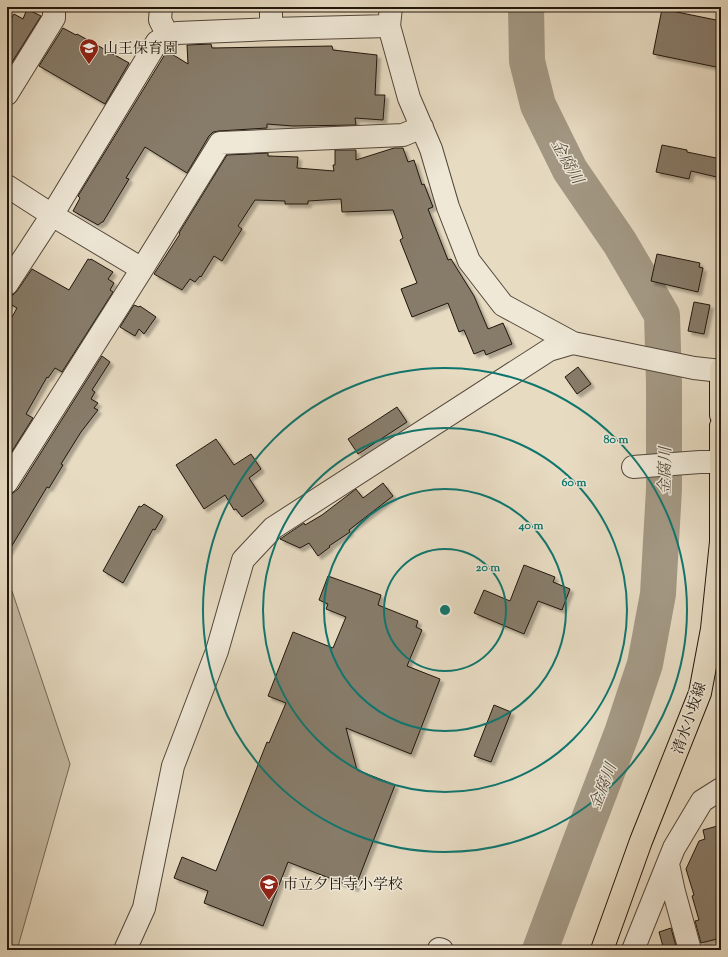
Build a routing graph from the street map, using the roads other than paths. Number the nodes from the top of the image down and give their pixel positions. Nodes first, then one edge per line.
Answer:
1 (54, 7) edge
2 (161, 7) edge
3 (271, 7) edge
4 (390, 16) edge
5 (271, 29) junction
6 (168, 36) junction
7 (7, 94) edge
8 (422, 127) junction
9 (7, 186) edge
10 (52, 215) junction
11 (142, 269) junction
12 (7, 284) edge
13 (574, 343) junction
14 (721, 370) edge
15 (721, 415) edge
16 (721, 426) edge
17 (710, 462) junction
18 (634, 467) dead end
19 (7, 482) edge
20 (721, 789) edge
21 (668, 864) junction
22 (125, 950) edge
23 (602, 950) edge
24 (633, 950) edge
25 (690, 950) edge

1 - 7 street
2 - 6 street
3 - 5 street
4 - 5 street
4 - 8 street
5 - 6 street
6 - 10 street
8 - 11 street
8 - 13 street
9 - 10 street
10 - 11 street
10 - 12 street
11 - 19 street
13 - 14 street
13 - 22 street
14 - 15 main road
16 - 17 main road, 清水小坂線
17 - 18 street
17 - 23 main road, 清水小坂線
20 - 21 street
21 - 24 street
21 - 25 street

